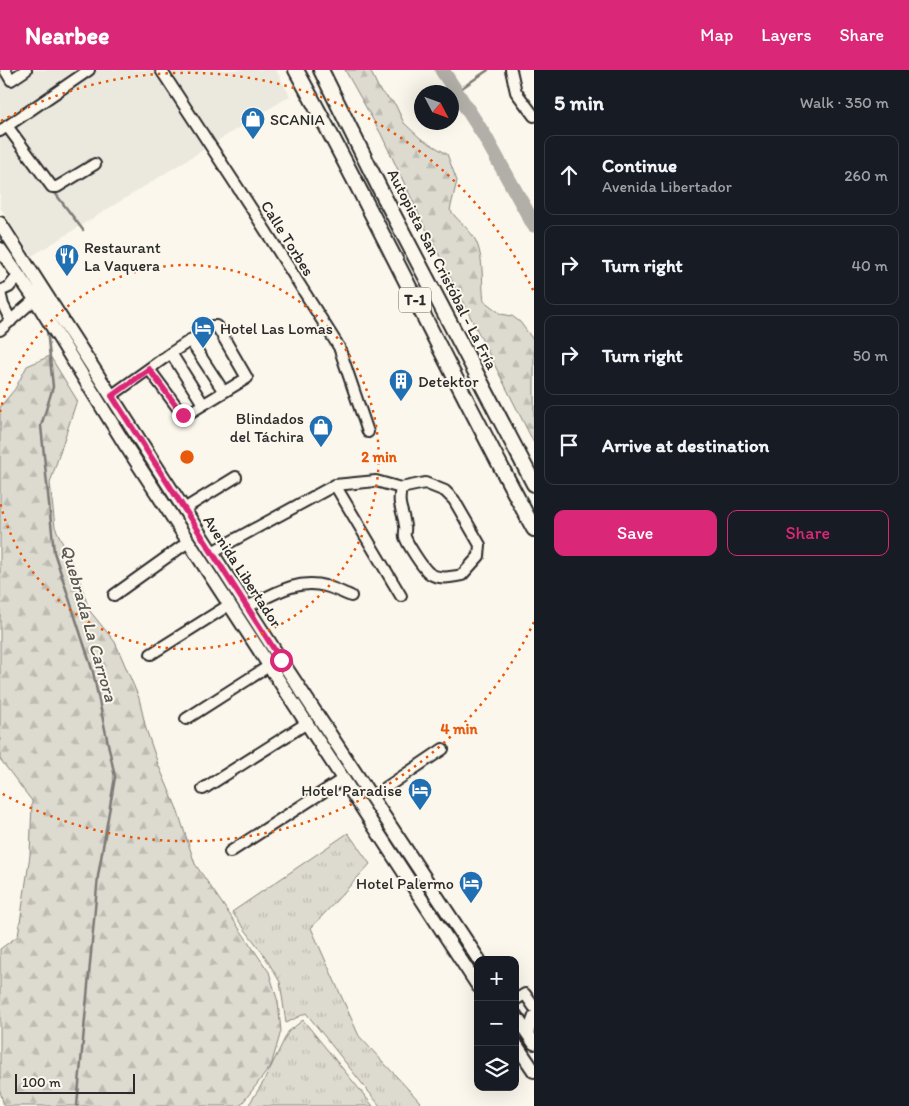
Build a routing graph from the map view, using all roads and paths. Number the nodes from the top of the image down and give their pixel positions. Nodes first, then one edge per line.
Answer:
1 (5, 70) edge
2 (26, 70) edge
3 (89, 70) edge
4 (161, 70) edge
5 (296, 70) edge
6 (321, 70) edge
7 (512, 70) edge
8 (534, 116) edge
9 (4, 128) edge
10 (95, 164) dead end
11 (0, 223) edge
12 (0, 249) edge
13 (18, 276) junction
14 (0, 291) edge
15 (40, 296) junction
16 (11, 321) junction
17 (0, 330) edge
18 (190, 340) junction
19 (171, 353) junction
20 (149, 369) junction
21 (224, 392) junction
22 (112, 396) junction
23 (203, 404) junction
24 (368, 432) dead end
25 (236, 477) dead end
26 (534, 484) edge
27 (335, 485) junction
28 (401, 488) junction
29 (184, 509) junction
30 (534, 529) edge
31 (188, 542) junction
32 (212, 552) junction
33 (114, 595) dead end
34 (351, 596) dead end
35 (401, 596) dead end
36 (229, 605) junction
37 (247, 607) junction
38 (151, 654) dead end
39 (269, 666) junction
40 (186, 719) dead end
41 (307, 723) junction
42 (443, 749) dead end
43 (343, 779) junction
44 (203, 789) dead end
45 (372, 797) junction
46 (230, 852) dead end
47 (476, 956) edge
48 (474, 980) edge
49 (519, 998) edge
50 (534, 1007) edge
51 (534, 1016) edge
52 (519, 1021) edge
53 (531, 1038) edge
54 (517, 1046) edge
55 (534, 1071) edge

1 - 2 street
3 - 9 street
4 - 24 street, Calle Torbes
5 - 30 highway, T-1
6 - 26 highway, Autopista San Cristóbal - La Fría / T-1
7 - 8 street
9 - 10 street
11 - 15 main road, Avenida Libertador
12 - 13 main road, Avenida Libertador
13 - 14 street
13 - 15 main road, Avenida Libertador
14 - 16 street
15 - 16 street
15 - 22 main road, Avenida Libertador
15 - 31 main road, Avenida Libertador
16 - 17 street
18 - 19 street
18 - 21 street
18 - 21 street
19 - 20 street
19 - 23 street
20 - 22 street
20 - 23 street
21 - 23 street
22 - 29 main road, Avenida Libertador
25 - 29 street
27 - 28 street
27 - 32 street
27 - 35 street
28 - 28 street
29 - 32 main road, Avenida Libertador
31 - 33 street
31 - 36 main road, Avenida Libertador
32 - 37 main road, Avenida Libertador
34 - 37 street
36 - 38 street
36 - 39 main road, Avenida Libertador
37 - 45 main road, Avenida Libertador
39 - 40 street
39 - 41 main road, Avenida Libertador
41 - 43 main road, Avenida Libertador
41 - 44 street
42 - 45 street
43 - 46 street
43 - 48 main road, Avenida Libertador
45 - 47 main road, Avenida Libertador
49 - 50 street
51 - 53 street
52 - 53 main road
54 - 55 main road

